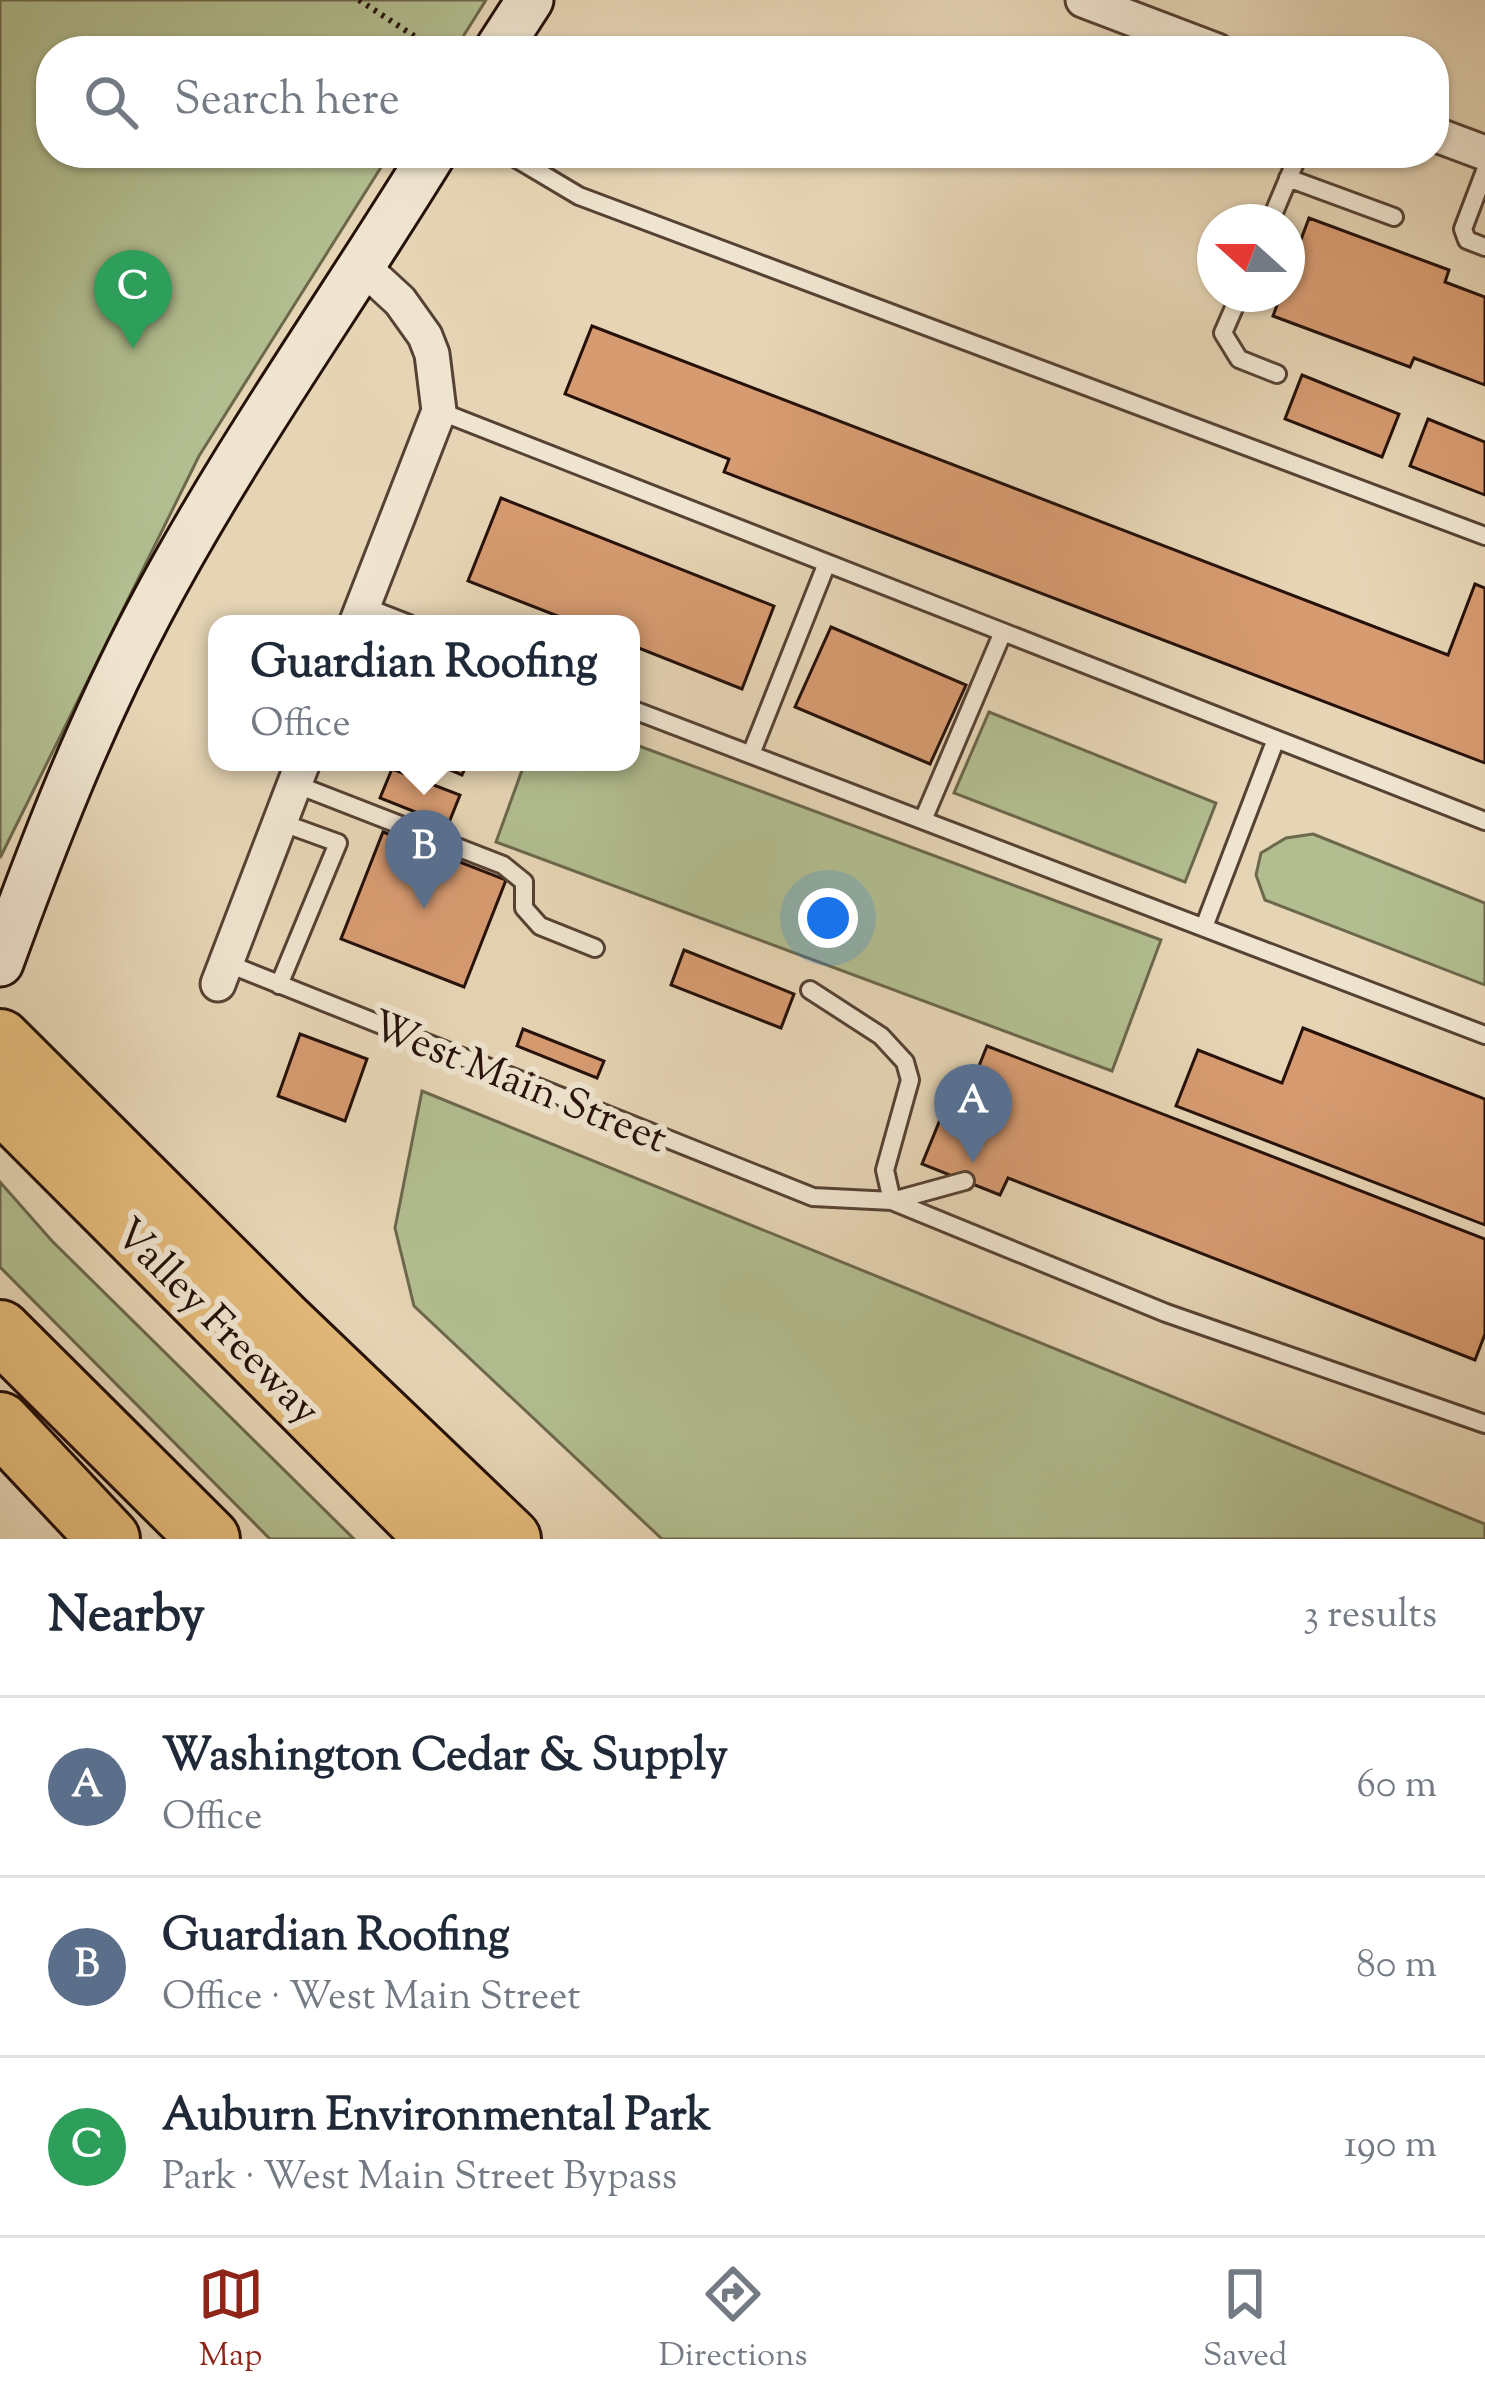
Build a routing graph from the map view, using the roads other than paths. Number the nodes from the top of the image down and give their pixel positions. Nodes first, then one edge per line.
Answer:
1 (530, 0) edge
2 (1083, 0) edge
3 (507, 36) edge
4 (1178, 36) edge
5 (1449, 140) edge
6 (1485, 153) edge
7 (424, 168) edge
8 (532, 168) edge
9 (1292, 168) edge
10 (1485, 171) edge
11 (1288, 178) junction
12 (1277, 204) edge
13 (1394, 217) dead end
14 (1485, 247) edge
15 (363, 267) junction
16 (1232, 312) edge
17 (1277, 374) dead end
18 (439, 411) junction
19 (1485, 536) edge
20 (827, 563) junction
21 (359, 615) edge
22 (1003, 632) junction
23 (640, 712) edge
24 (1276, 739) junction
25 (751, 754) junction
26 (299, 773) edge
27 (923, 820) junction
28 (1485, 821) edge
29 (280, 822) junction
30 (1204, 927) junction
31 (595, 948) dead end
32 (0, 963) edge
33 (222, 974) joint
34 (279, 985) junction
35 (810, 990) dead end
36 (1485, 1034) edge
37 (0, 1040) edge
38 (0, 1100) edge
39 (965, 1181) dead end
40 (892, 1201) junction
41 (0, 1331) edge
42 (0, 1423) edge
43 (1485, 1424) edge
44 (109, 1539) edge
45 (209, 1539) edge
46 (438, 1539) edge
47 (510, 1539) edge

1 - 3 main road
2 - 4 street
5 - 6 street
7 - 15 main road
8 - 19 lane
9 - 11 lane
10 - 14 lane
11 - 12 lane
11 - 13 lane
15 - 18 street
15 - 32 main road
16 - 17 lane
18 - 20 lane
18 - 21 street
20 - 22 lane
20 - 25 lane
22 - 24 lane
22 - 27 lane
23 - 25 lane
24 - 28 lane
24 - 30 lane
25 - 27 lane
26 - 29 street, West Main Street
26 - 31 lane
27 - 30 lane
29 - 33 street, West Main Street
29 - 34 lane
30 - 36 lane
33 - 34 lane, West Main Street
34 - 40 lane, West Main Street
35 - 40 lane
37 - 47 highway
38 - 46 highway, Valley Freeway
39 - 40 lane
40 - 43 lane
41 - 45 highway
42 - 44 highway

